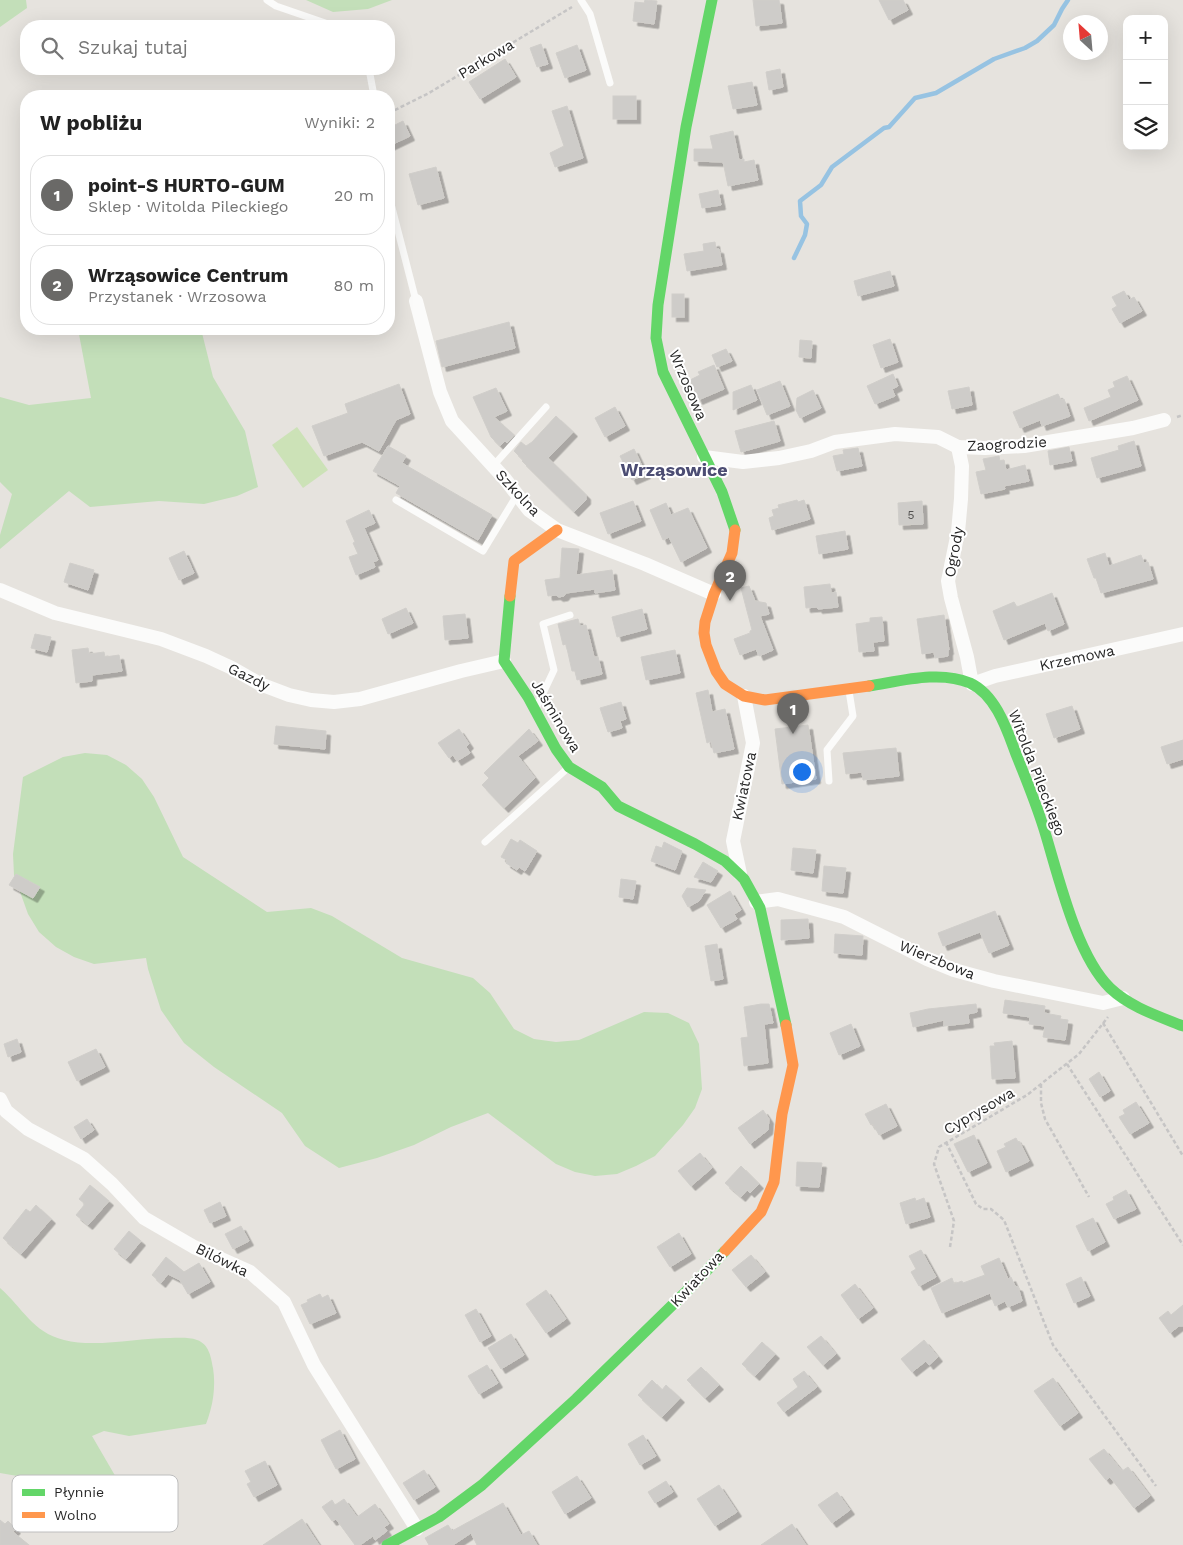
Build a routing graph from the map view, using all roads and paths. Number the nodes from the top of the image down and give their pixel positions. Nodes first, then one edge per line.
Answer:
1 (267, 0) edge
2 (582, 0) edge
3 (712, 0) edge
4 (317, 20) edge
5 (370, 75) edge
6 (610, 84) dead end
7 (373, 90) edge
8 (395, 109) edge
9 (395, 219) edge
10 (416, 301) joint
11 (546, 407) dead end
12 (1164, 420) dead end
13 (958, 446) junction
14 (704, 457) junction
15 (493, 466) junction
16 (517, 495) junction
17 (396, 500) dead end
18 (557, 530) junction
19 (0, 590) edge
20 (714, 594) junction
21 (570, 615) dead end
22 (1183, 634) edge
23 (504, 661) junction
24 (972, 684) junction
25 (849, 689) junction
26 (744, 696) junction
27 (535, 711) junction
28 (569, 767) junction
29 (830, 781) dead end
30 (485, 842) dead end
31 (740, 875) junction
32 (756, 902) junction
33 (1123, 998) junction
34 (1103, 1023) junction
35 (1183, 1026) edge
36 (1067, 1064) junction
37 (1041, 1084) junction
38 (0, 1098) edge
39 (946, 1142) junction
40 (1183, 1156) edge
41 (1089, 1198) dead end
42 (1183, 1245) edge
43 (950, 1247) dead end
44 (1156, 1486) dead end
45 (417, 1528) junction
46 (387, 1545) edge

1 - 4 lane
2 - 6 lane
2 - 8 path, Parkowa
3 - 14 street, Wrzosowa
5 - 7 lane
9 - 10 lane
10 - 15 street, Szkolna
11 - 15 lane
12 - 13 street, Zaogrodzie
13 - 14 street, Zaogrodzie
13 - 24 street, Ogrody
14 - 20 street, Wrzosowa
15 - 16 street, Szkolna
16 - 17 lane
16 - 18 street, Szkolna
18 - 20 street, Szkolna
18 - 23 street
19 - 23 street, Gazdy
20 - 26 street, Wrzosowa
21 - 27 lane
22 - 24 street, Krzemowa
23 - 27 street, Jaśminowa
24 - 25 street, Witolda Pileckiego
24 - 33 street, Witolda Pileckiego
25 - 26 street, Witolda Pileckiego
25 - 29 lane
26 - 31 street, Kwiatowa
27 - 28 street, Jaśminowa
28 - 30 lane
28 - 31 street, Jaśminowa
31 - 32 street, Jaśminowa
32 - 33 street, Wierzbowa
32 - 45 street, Kwiatowa
33 - 34 path, Cyprysowa
33 - 35 street, Witolda Pileckiego
34 - 36 path, Cyprysowa
34 - 40 path
36 - 37 path, Cyprysowa
36 - 42 path
37 - 39 path, Cyprysowa
37 - 41 path
38 - 45 street, Bilówka
39 - 43 path, Cyprysowa
39 - 44 path
45 - 46 street, Kwiatowa

